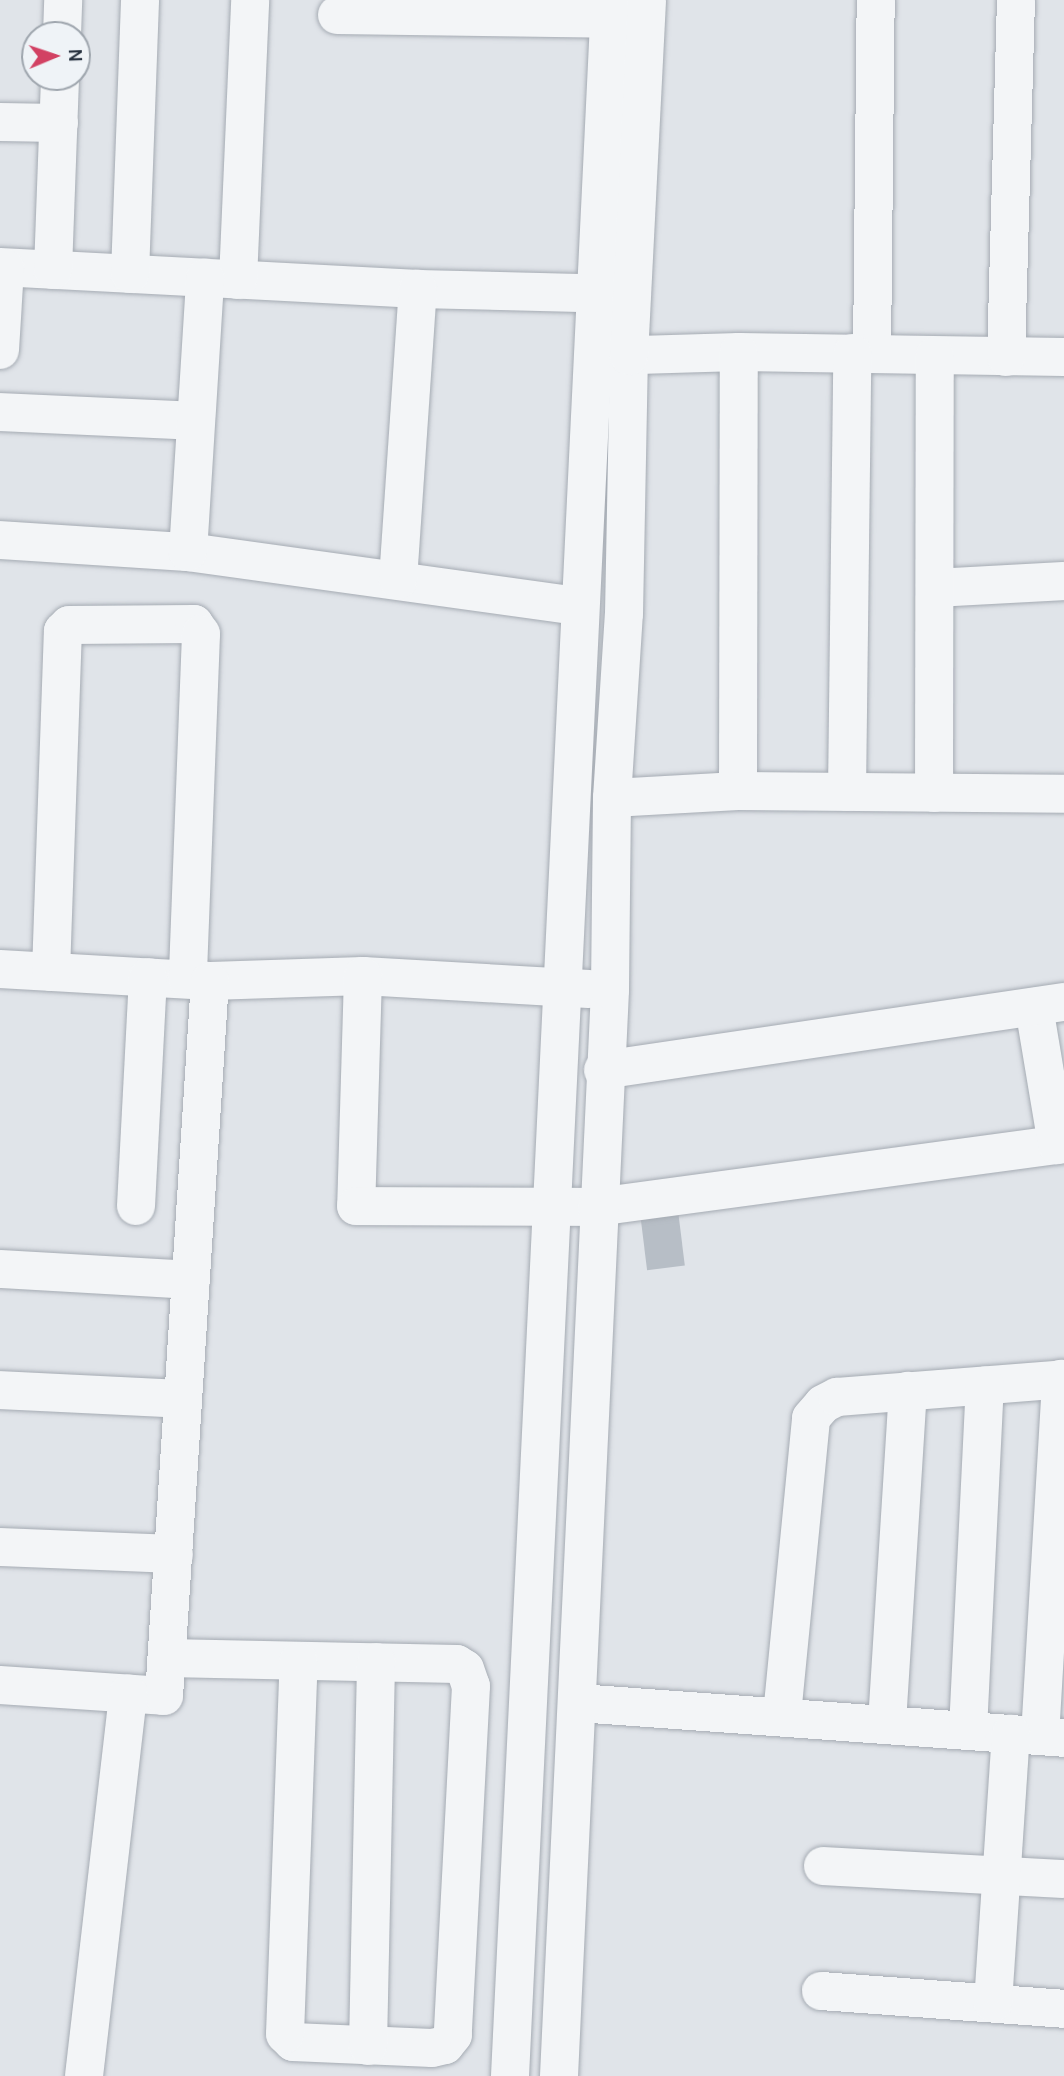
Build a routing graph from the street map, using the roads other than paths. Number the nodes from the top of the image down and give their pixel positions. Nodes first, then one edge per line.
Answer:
1 (63, 0) edge
2 (141, 0) edge
3 (250, 0) edge
4 (647, 0) edge
5 (876, 0) edge
6 (1016, 0) edge
7 (609, 10) edge
8 (337, 15) dead end
9 (62, 21) edge
10 (60, 91) edge
11 (0, 122) edge
12 (59, 122) junction
13 (2, 267) edge
14 (53, 270) junction
15 (130, 274) junction
16 (222, 279) junction
17 (418, 289) junction
18 (613, 294) junction
19 (0, 350) edge
20 (739, 352) junction
21 (862, 354) junction
22 (591, 356) junction
23 (629, 356) junction
24 (935, 356) junction
25 (1006, 357) junction
26 (1064, 357) edge
27 (0, 412) edge
28 (196, 421) junction
29 (0, 540) edge
30 (188, 552) junction
31 (398, 580) junction
32 (1064, 581) edge
33 (935, 588) junction
34 (578, 606) junction
35 (738, 791) junction
36 (847, 792) junction
37 (934, 793) junction
38 (1064, 794) edge
39 (612, 798) junction
40 (0, 969) edge
41 (51, 972) junction
42 (363, 976) junction
43 (148, 977) junction
44 (199, 980) junction
45 (564, 987) junction
46 (610, 990) junction
47 (1049, 1004) edge
48 (604, 1069) junction
49 (1061, 1145) edge
50 (136, 1206) dead end
51 (555, 1207) junction
52 (597, 1207) junction
53 (0, 1269) edge
54 (191, 1280) junction
55 (1062, 1379) edge
56 (985, 1385) junction
57 (0, 1390) edge
58 (908, 1391) junction
59 (183, 1399) junction
60 (0, 1547) edge
61 (174, 1555) junction
62 (167, 1658) junction
63 (299, 1661) junction
64 (376, 1662) junction
65 (1, 1692) edge
66 (128, 1694) junction
67 (578, 1703) junction
68 (782, 1715) junction
69 (887, 1723) junction
70 (968, 1730) junction
71 (1038, 1736) edge
72 (823, 1866) dead end
73 (1001, 1875) junction
74 (1064, 1879) edge
75 (821, 1992) dead end
76 (993, 2003) junction
77 (1064, 2008) edge
78 (368, 2046) junction
79 (84, 2076) edge
80 (510, 2076) edge
81 (559, 2076) edge

1 - 9 street
2 - 15 street
3 - 16 street
4 - 18 street
5 - 21 street
6 - 25 street
7 - 8 street
7 - 18 street
10 - 12 street
11 - 12 street
12 - 14 street
13 - 14 street
13 - 19 street
14 - 15 street
15 - 16 street
16 - 17 street
16 - 28 street
17 - 18 street
17 - 31 street
18 - 22 street
18 - 23 street
20 - 21 street
20 - 23 street
20 - 35 street
21 - 24 street
21 - 36 street
22 - 23 street
22 - 34 street
23 - 39 street
24 - 25 street
24 - 33 street
25 - 26 street
27 - 28 street
28 - 30 street
29 - 30 street
30 - 31 street
31 - 34 street
32 - 33 street
33 - 37 street
34 - 45 street
35 - 36 street
35 - 39 street
36 - 37 street
37 - 38 street
39 - 46 street
40 - 41 street
41 - 43 street
41 - 44 street
42 - 44 street
42 - 45 street
42 - 51 street
43 - 44 street
43 - 50 street
44 - 54 street
45 - 46 street
45 - 51 street
46 - 48 street
47 - 48 street
47 - 49 street
48 - 52 street
49 - 52 street
51 - 52 street
51 - 80 street
52 - 67 street
53 - 54 street
54 - 59 street
55 - 56 street
55 - 71 street
56 - 58 street
56 - 70 street
57 - 59 street
58 - 68 street
58 - 69 street
59 - 61 street
60 - 61 street
61 - 62 street
62 - 63 street
62 - 66 street
63 - 64 street
63 - 78 street
64 - 78 street
64 - 78 street
65 - 66 street
66 - 79 street
67 - 68 street
67 - 81 street
68 - 69 street
69 - 70 street
70 - 71 street
71 - 73 street
72 - 73 street
73 - 74 street
73 - 76 street
75 - 76 street
76 - 77 street

